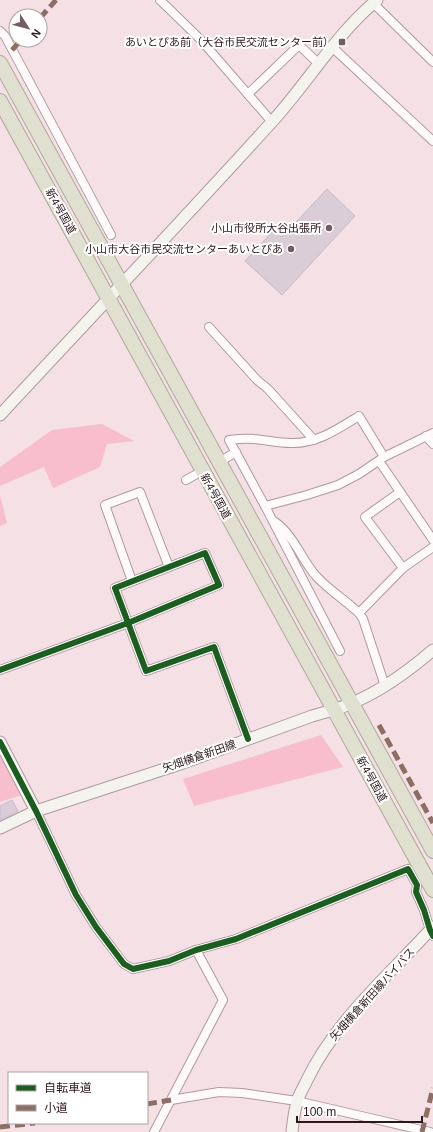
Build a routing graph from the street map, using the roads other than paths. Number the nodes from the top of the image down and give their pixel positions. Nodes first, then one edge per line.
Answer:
1 (160, 0) edge
2 (375, 1) edge
3 (0, 31) edge
4 (332, 47) junction
5 (433, 62) edge
6 (0, 63) edge
7 (319, 64) junction
8 (248, 94) junction
9 (0, 101) edge
10 (272, 122) junction
11 (433, 141) edge
12 (111, 235) dead end
13 (122, 285) junction
14 (108, 300) junction
15 (209, 327) dead end
16 (0, 415) edge
17 (429, 435) edge
18 (314, 440) junction
19 (433, 444) edge
20 (236, 452) junction
21 (226, 458) dead end
22 (382, 459) junction
23 (195, 475) dead end
24 (186, 480) dead end
25 (400, 492) junction
26 (265, 506) junction
27 (272, 520) junction
28 (433, 540) edge
29 (433, 547) edge
30 (169, 567) junction
31 (403, 568) junction
32 (132, 581) junction
33 (359, 613) junction
34 (128, 623) junction
35 (433, 650) edge
36 (340, 651) dead end
37 (0, 670) edge
38 (385, 686) junction
39 (352, 702) junction
40 (334, 710) junction
41 (248, 739) junction
42 (0, 742) edge
43 (36, 811) junction
44 (0, 828) edge
45 (433, 851) edge
46 (433, 890) edge
47 (432, 931) edge
48 (196, 950) junction
49 (171, 1100) junction
50 (297, 1101) junction
51 (154, 1132) edge
52 (292, 1132) edge
53 (430, 1132) edge

1 - 8 street
2 - 4 main road
2 - 5 street
3 - 12 street
4 - 7 main road
4 - 11 street
6 - 13 highway, 新4号国道
7 - 8 street
7 - 10 main road
8 - 10 street
9 - 14 highway, 新4号国道
10 - 13 main road
13 - 14 main road
13 - 39 highway, 新4号国道
14 - 16 main road
14 - 40 highway, 新4号国道
15 - 18 street
17 - 19 street
17 - 22 street
18 - 20 street
18 - 22 street
20 - 21 street
20 - 26 street
22 - 25 street
22 - 26 street
23 - 24 street
25 - 28 street
25 - 31 street
26 - 27 street
27 - 33 street
27 - 36 street
29 - 31 street
30 - 32 street
30 - 32 street
30 - 34 street
31 - 33 street
32 - 34 street
33 - 38 street
34 - 37 street
34 - 41 street
35 - 38 main road, 矢畑横倉新田線
38 - 39 main road, 矢畑横倉新田線
39 - 40 main road, 矢畑横倉新田線
39 - 45 highway, 新4号国道
40 - 41 main road, 矢畑横倉新田線
40 - 46 highway, 新4号国道
41 - 43 main road, 矢畑横倉新田線
42 - 43 main road
43 - 44 main road, 矢畑横倉新田線
43 - 48 street
47 - 48 street
47 - 50 main road, 矢畑横倉新田線バイパス
48 - 49 street
49 - 50 street
49 - 51 street
50 - 52 main road, 矢畑横倉新田線バイパス
50 - 53 street

